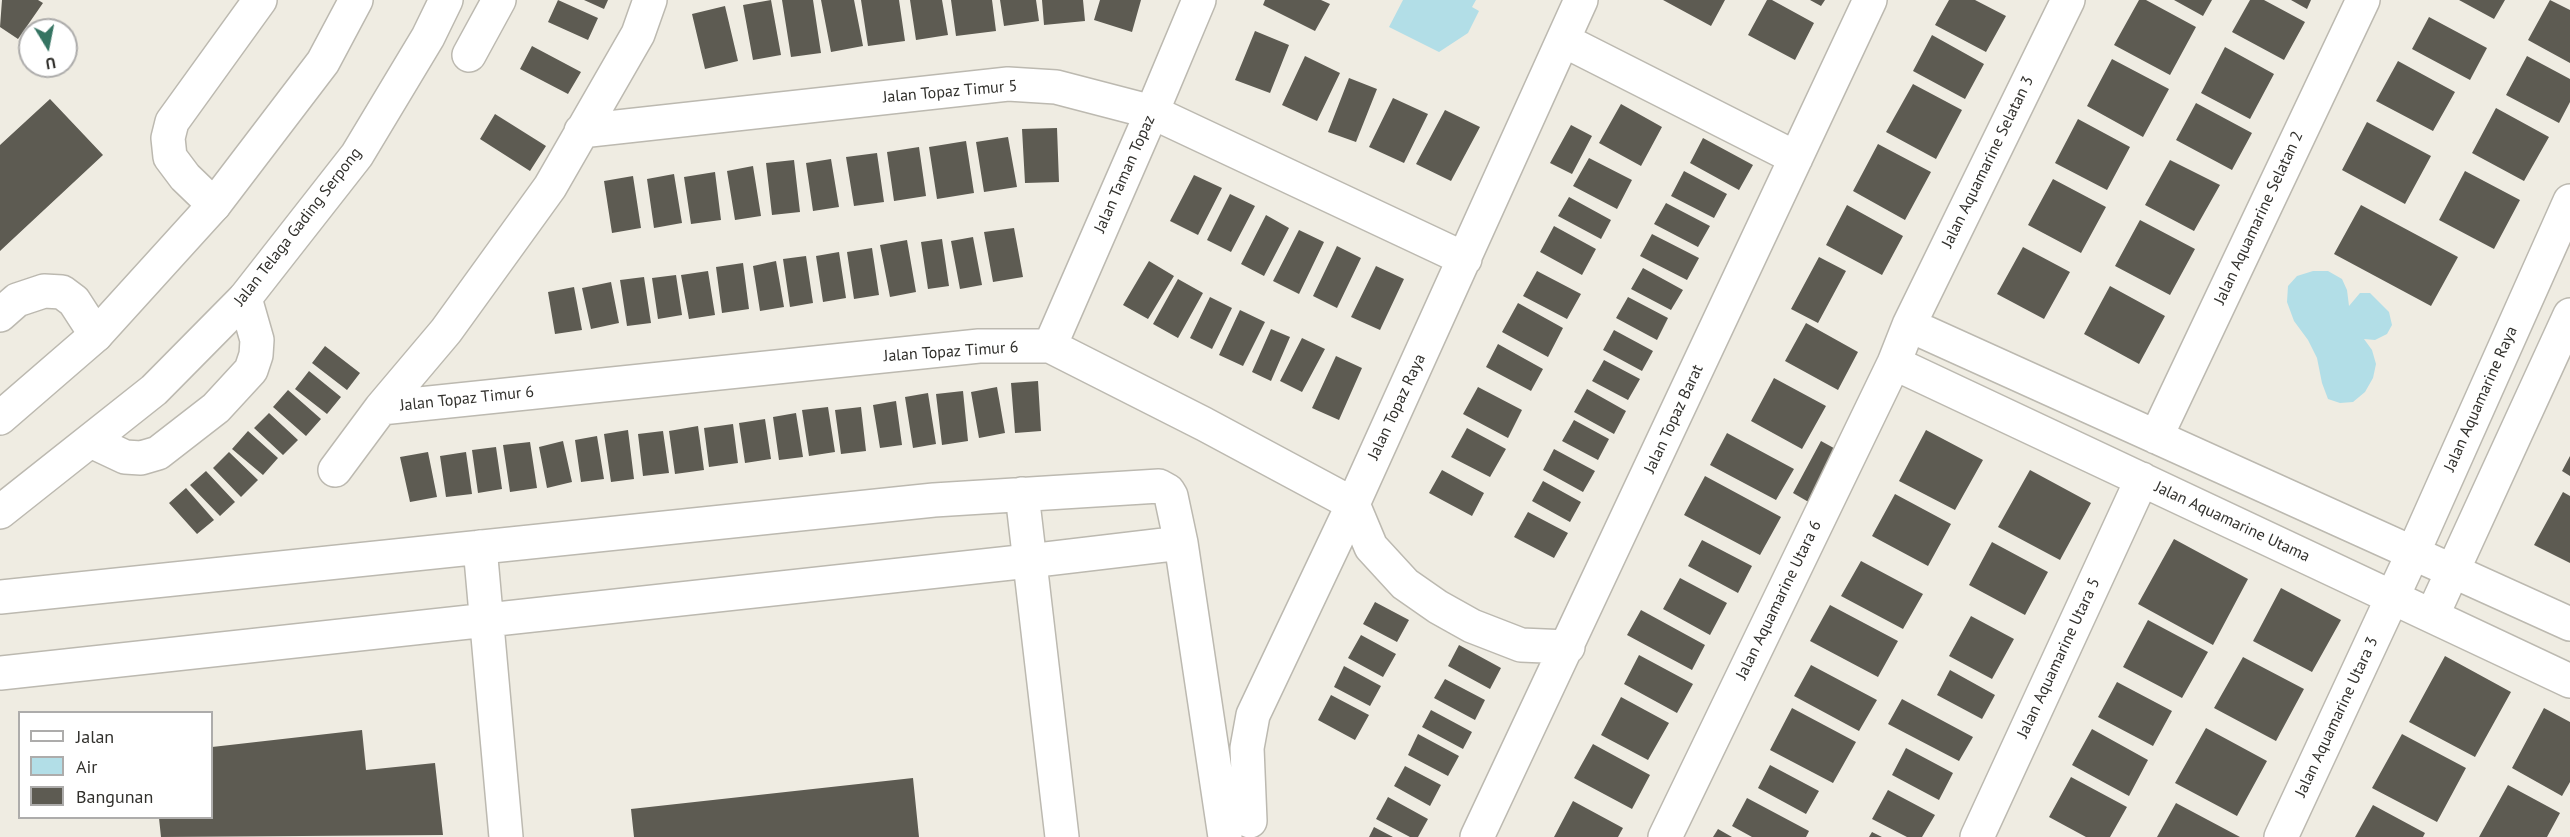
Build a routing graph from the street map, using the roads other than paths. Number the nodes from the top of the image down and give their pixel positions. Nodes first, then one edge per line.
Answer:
1 (260, 0) edge
2 (356, 0) edge
3 (446, 0) edge
4 (500, 0) edge
5 (650, 0) edge
6 (1199, 0) edge
7 (1581, 0) edge
8 (1870, 0) edge
9 (2068, 0) edge
10 (2363, 0) edge
11 (1563, 40) junction
12 (469, 55) dead end
13 (1152, 112) junction
14 (581, 131) junction
15 (1796, 158) junction
16 (2570, 201) edge
17 (214, 205) junction
18 (1465, 260) junction
19 (245, 298) junction
20 (0, 315) edge
21 (2570, 315) edge
22 (1909, 325) junction
23 (96, 335) junction
24 (1050, 346) junction
25 (1894, 363) junction
26 (381, 408) junction
27 (0, 417) edge
28 (2156, 437) junction
29 (92, 441) junction
30 (335, 470) dead end
31 (2142, 479) junction
32 (1022, 494) junction
33 (1353, 504) junction
34 (0, 512) edge
35 (1181, 543) junction
36 (480, 547) junction
37 (2413, 553) junction
38 (1029, 561) junction
39 (2453, 572) junction
40 (0, 597) edge
41 (2392, 597) junction
42 (2432, 616) junction
43 (486, 620) junction
44 (2570, 624) edge
45 (1568, 647) junction
46 (0, 673) edge
47 (2570, 681) edge
48 (1237, 829) edge
49 (506, 837) edge
50 (1062, 837) edge
51 (1477, 837) edge
52 (1665, 837) edge
53 (1977, 837) edge
54 (2281, 837) edge

1 - 17 street
2 - 17 street
3 - 19 street, Jalan Telaga Gading Serpong
4 - 12 street
5 - 14 street
6 - 13 street, Jalan Taman Topaz
7 - 11 street, Jalan Topaz Raya
8 - 15 street, Jalan Topaz Barat
9 - 22 street, Jalan Aquamarine Selatan 3
10 - 28 street, Jalan Aquamarine Selatan 2
11 - 15 street
11 - 18 street, Jalan Topaz Raya
13 - 14 street, Jalan Topaz Timur 5
13 - 18 street, Jalan Topaz Timur 5
13 - 24 street, Jalan Taman Topaz
14 - 26 street
15 - 45 street, Jalan Topaz Barat
16 - 37 street, Jalan Aquamarine Raya
17 - 23 street
18 - 33 street, Jalan Topaz Raya
19 - 29 street, Jalan Telaga Gading Serpong
19 - 29 street
20 - 23 street
21 - 39 street
22 - 25 street, Jalan Aquamarine Selatan 3
22 - 28 street
23 - 27 street
24 - 26 street, Jalan Topaz Timur 6
24 - 33 street, Jalan Topaz Timur 6
25 - 31 street, Jalan Aquamarine Utama
25 - 52 street, Jalan Aquamarine Utara 6
26 - 30 street
28 - 37 street
29 - 34 street, Jalan Telaga Gading Serpong
31 - 41 street, Jalan Aquamarine Utama
31 - 53 street, Jalan Aquamarine Utara 5
32 - 35 street
32 - 36 street
32 - 38 street
33 - 45 street
33 - 48 street, Jalan Topaz Raya
35 - 38 street
35 - 48 street
36 - 40 street
36 - 43 street
37 - 39 street
37 - 41 street, Jalan Aquamarine Raya
38 - 43 street
38 - 50 street
39 - 42 street
39 - 44 street
41 - 42 street, Jalan Aquamarine Utama
41 - 54 street, Jalan Aquamarine Utara 3
42 - 47 street, Jalan Aquamarine Utama
43 - 46 street
43 - 49 street
45 - 51 street, Jalan Topaz Barat

